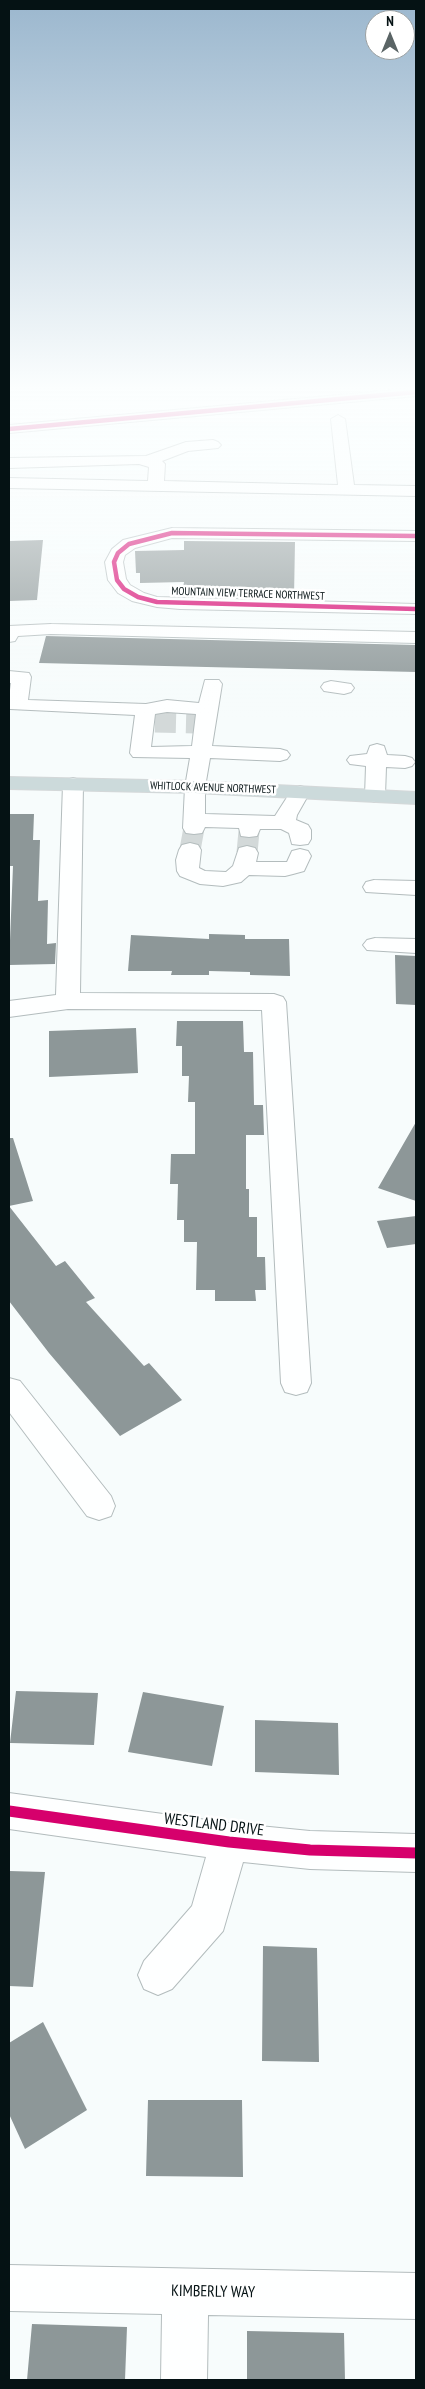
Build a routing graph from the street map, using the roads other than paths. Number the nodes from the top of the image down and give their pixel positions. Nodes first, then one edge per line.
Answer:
1 (416, 536) edge
2 (416, 609) edge
3 (9, 637) edge
4 (416, 638) edge
5 (9, 677) edge
6 (212, 684) dead end
7 (148, 725) junction
8 (201, 730) junction
9 (280, 755) dead end
10 (377, 755) junction
11 (357, 760) dead end
12 (406, 762) dead end
13 (9, 783) edge
14 (73, 784) junction
15 (195, 787) junction
16 (300, 792) junction
17 (376, 796) junction
18 (416, 798) edge
19 (284, 823) junction
20 (190, 850) tunnel mouth
21 (374, 887) dead end
22 (416, 888) edge
23 (375, 945) dead end
24 (416, 946) edge
25 (68, 1001) junction
26 (9, 1009) edge
27 (296, 1383) dead end
28 (9, 1390) edge
29 (99, 1506) dead end
30 (9, 1811) edge
31 (229, 1842) junction
32 (416, 1853) edge
33 (158, 1975) dead end
34 (9, 2288) edge
35 (185, 2291) junction
36 (416, 2296) edge
37 (184, 2380) edge

1 - 2 street, MOUNTAIN VIEW TERRACE NORTHWEST
3 - 4 street
5 - 7 street
6 - 8 street
7 - 8 street
7 - 8 street
8 - 9 street
8 - 15 street
10 - 11 street
10 - 12 street
10 - 17 street
13 - 14 highway, WHITLOCK AVENUE NORTHWEST
14 - 15 highway, WHITLOCK AVENUE NORTHWEST
14 - 25 street
15 - 16 highway, WHITLOCK AVENUE NORTHWEST
15 - 19 street
16 - 17 highway, WHITLOCK AVENUE NORTHWEST
16 - 19 street
17 - 18 highway, WHITLOCK AVENUE NORTHWEST
19 - 20 street
21 - 22 street
23 - 24 street
25 - 26 street
25 - 27 street
28 - 29 street
30 - 31 street, WESTLAND DRIVE
31 - 32 street, WESTLAND DRIVE
31 - 33 street
34 - 35 street, KIMBERLY WAY
35 - 36 street, KIMBERLY WAY
35 - 37 street

